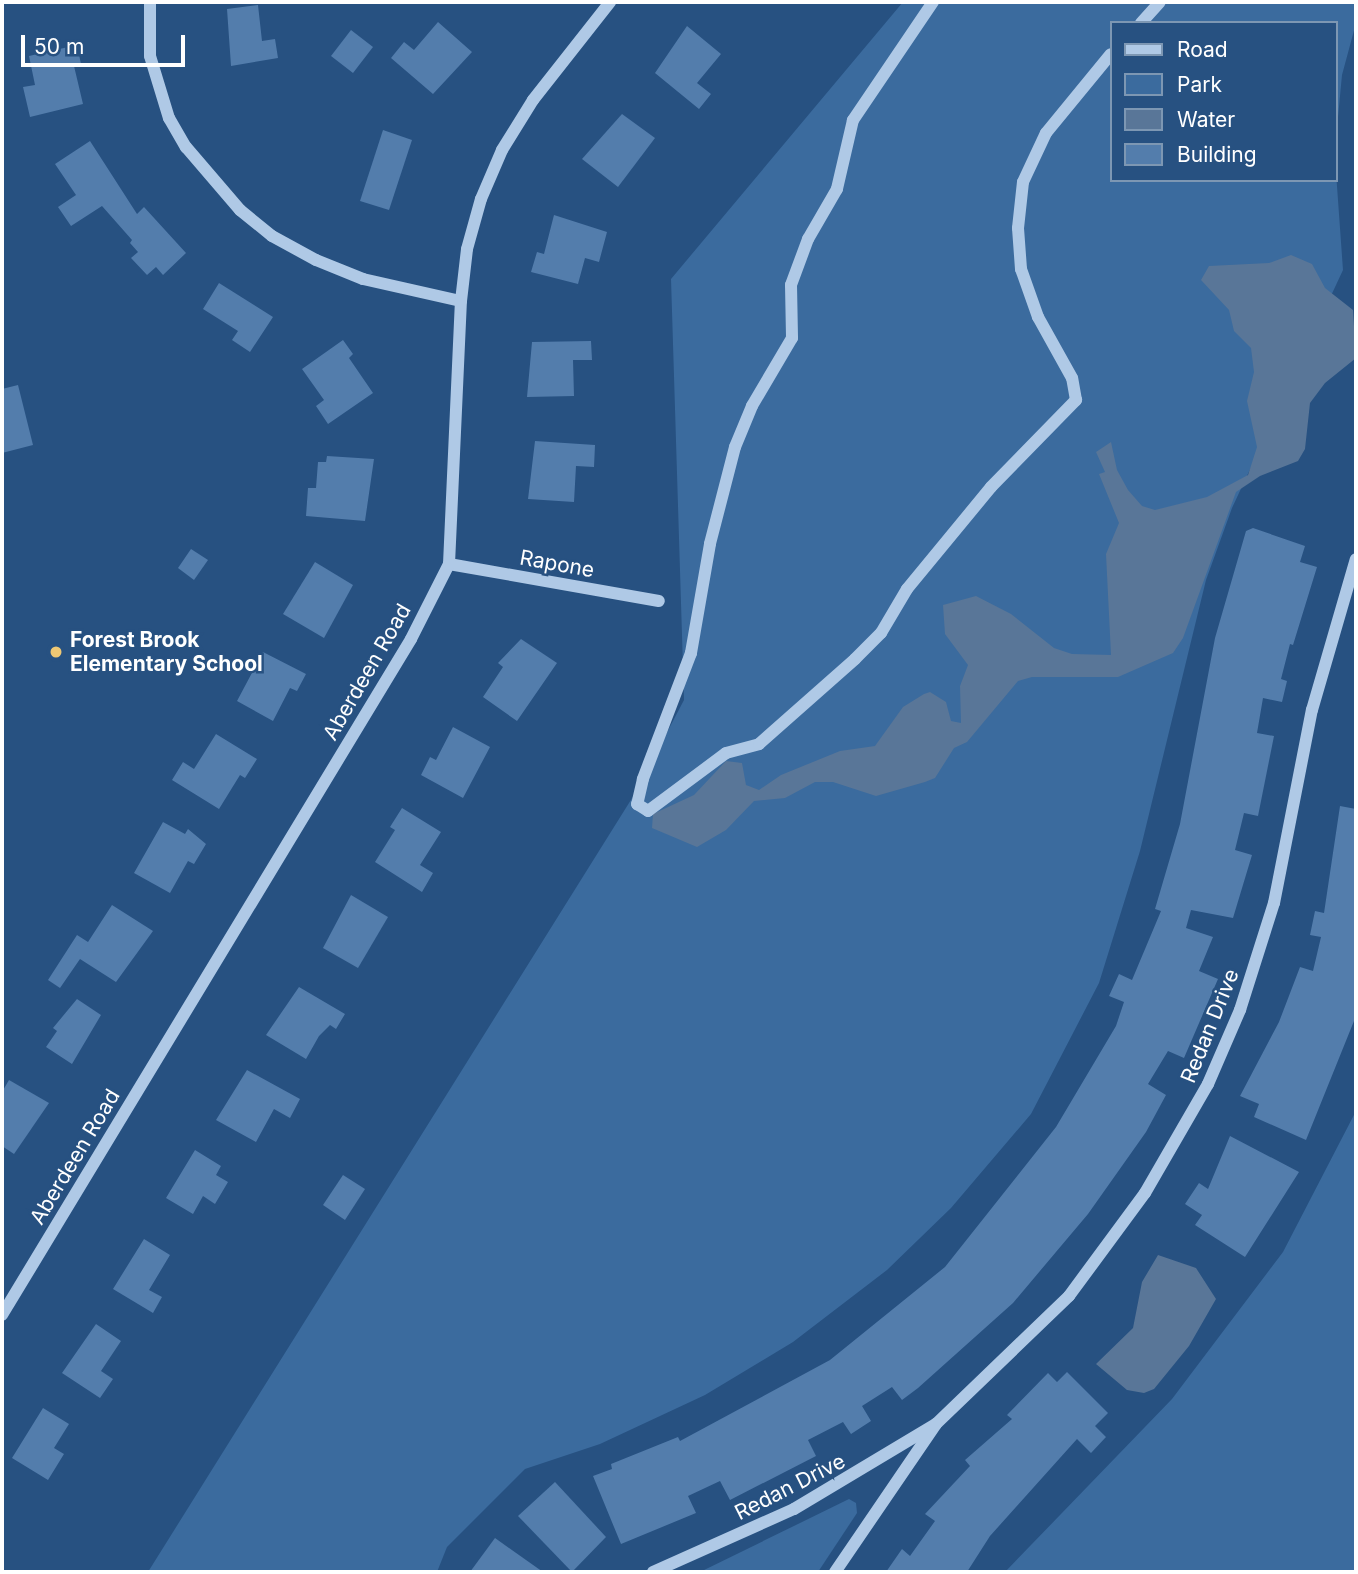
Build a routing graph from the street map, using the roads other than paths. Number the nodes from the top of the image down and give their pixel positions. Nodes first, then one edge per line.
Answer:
1 (149, 2) edge
2 (610, 2) edge
3 (933, 2) edge
4 (1160, 2) edge
5 (1142, 21) edge
6 (1110, 55) edge
7 (461, 301) junction
8 (1356, 559) edge
9 (449, 564) junction
10 (659, 601) dead end
11 (2, 1315) edge
12 (936, 1424) junction
13 (653, 1572) edge
14 (835, 1572) edge

1 - 7 street
2 - 7 street, Aberdeen Road
3 - 6 street
4 - 5 street
7 - 9 street, Aberdeen Road
8 - 12 street, Redan Drive
9 - 10 street, Rapone
9 - 11 street, Aberdeen Road
12 - 13 street, Redan Drive
12 - 14 street, Redan Drive

